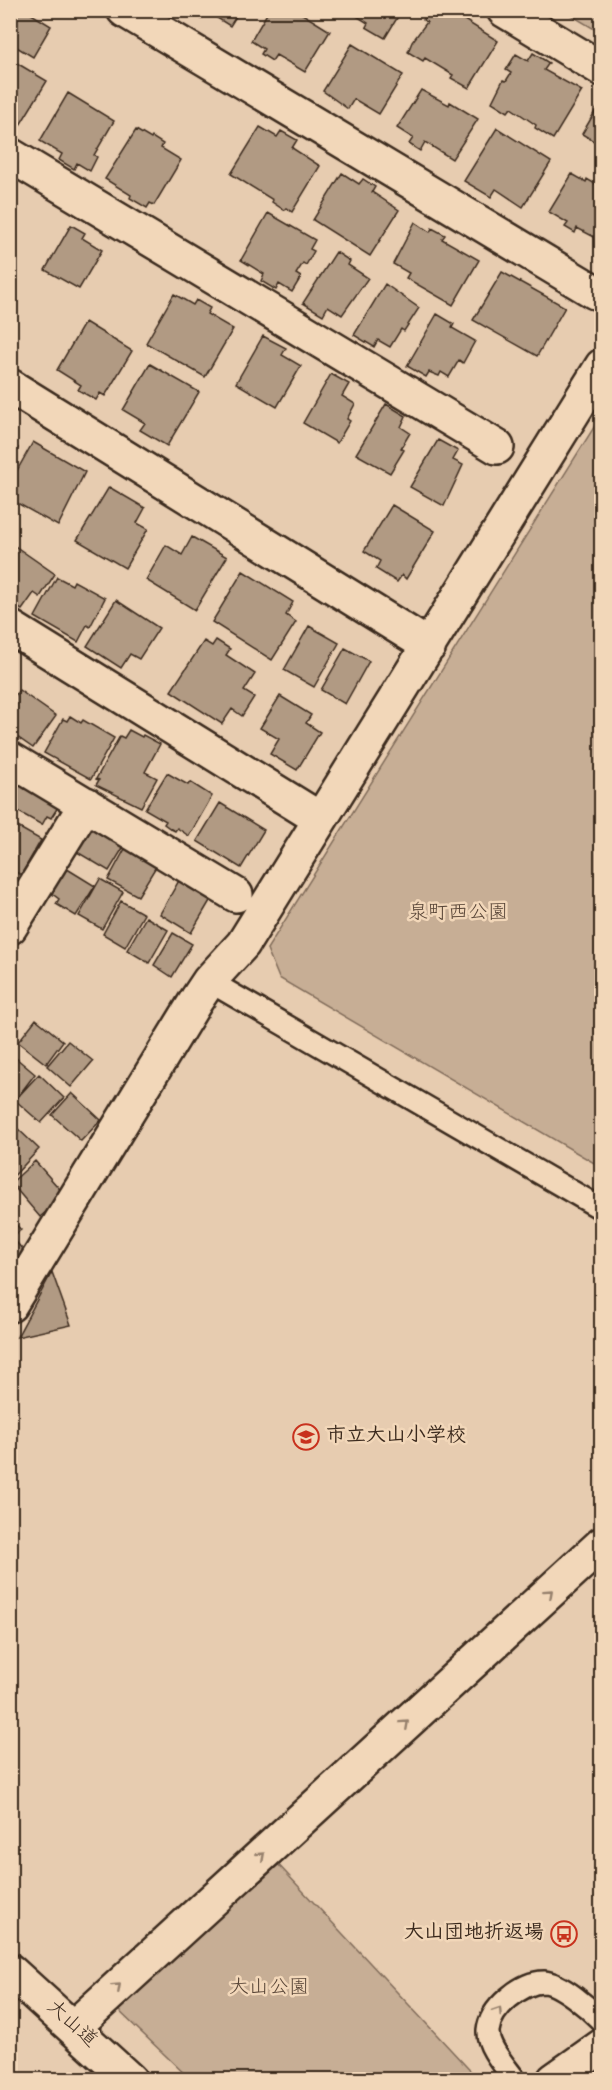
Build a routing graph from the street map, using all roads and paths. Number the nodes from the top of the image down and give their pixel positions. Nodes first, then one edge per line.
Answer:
1 (124, 10) edge
2 (504, 10) edge
3 (602, 69) edge
4 (10, 154) edge
5 (595, 292) dead end
6 (602, 366) edge
7 (10, 386) edge
8 (498, 447) dead end
9 (10, 627) edge
10 (429, 646) junction
11 (10, 759) edge
12 (86, 804) junction
13 (320, 819) junction
14 (236, 895) dead end
15 (10, 927) edge
16 (209, 981) junction
17 (602, 1209) edge
18 (10, 1305) edge
19 (602, 1544) edge
20 (10, 1971) edge
21 (602, 2021) edge
22 (74, 2026) junction
23 (602, 2046) edge
24 (130, 2079) edge
25 (515, 2079) edge
26 (554, 2079) edge

1 - 5 street
2 - 3 street
4 - 8 street
6 - 10 street
7 - 10 street
9 - 13 street
10 - 13 street
11 - 12 street
12 - 14 street
12 - 15 street
13 - 16 street
16 - 17 lane
16 - 18 street
22 -> 19 street
20 - 22 street, 大山道
25 -> 21 lane
22 - 24 street, 大山道
23 - 26 street

